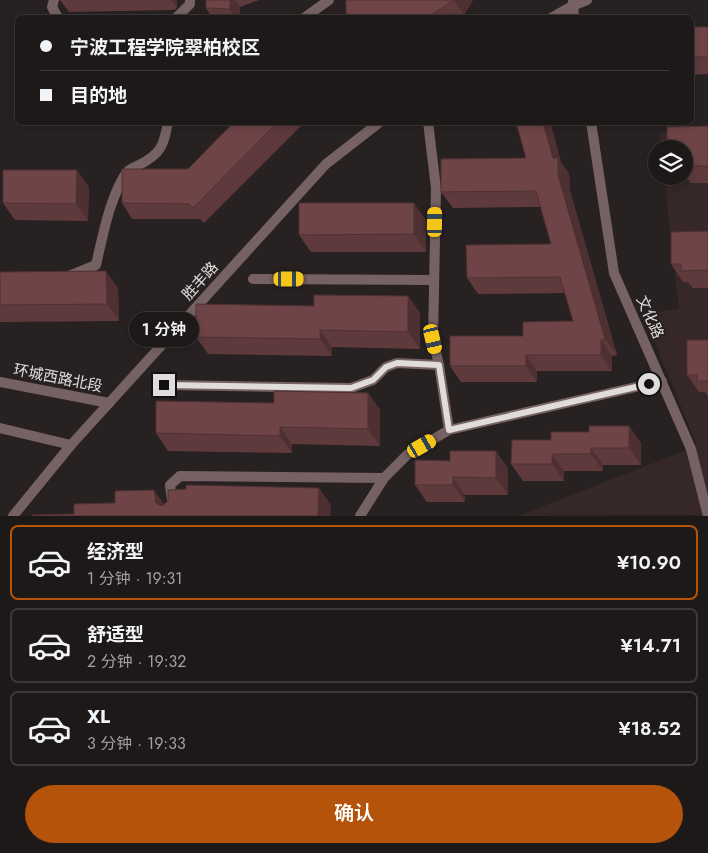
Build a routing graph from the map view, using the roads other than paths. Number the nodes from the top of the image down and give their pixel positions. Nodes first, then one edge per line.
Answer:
1 (54, 0) edge
2 (190, 0) edge
3 (330, 0) edge
4 (587, 0) edge
5 (573, 3) edge
6 (56, 15) edge
7 (179, 15) edge
8 (308, 15) edge
9 (555, 15) edge
10 (167, 125) edge
11 (374, 125) edge
12 (428, 125) edge
13 (591, 125) edge
14 (60, 276) edge
15 (253, 279) dead end
16 (434, 280) junction
17 (439, 365) junction
18 (662, 381) junction
19 (0, 382) edge
20 (164, 385) dead end
21 (110, 403) junction
22 (0, 428) edge
23 (449, 430) junction
24 (71, 445) junction
25 (384, 478) junction
26 (13, 516) edge
27 (174, 516) edge
28 (360, 516) edge
29 (708, 516) edge

1 - 6 street
2 - 7 street
3 - 8 street
4 - 5 street
5 - 9 street
10 - 14 street
11 - 21 street, 胜丰路
12 - 16 street
13 - 18 street, 文化路
15 - 16 street
16 - 17 street
17 - 20 street
17 - 23 street
18 - 23 street
18 - 29 street, 文化路
19 - 21 street, 环城西路北段
21 - 24 street, 胜丰路
22 - 24 street
23 - 25 street
24 - 26 street, 胜丰路
25 - 27 street
25 - 28 street

